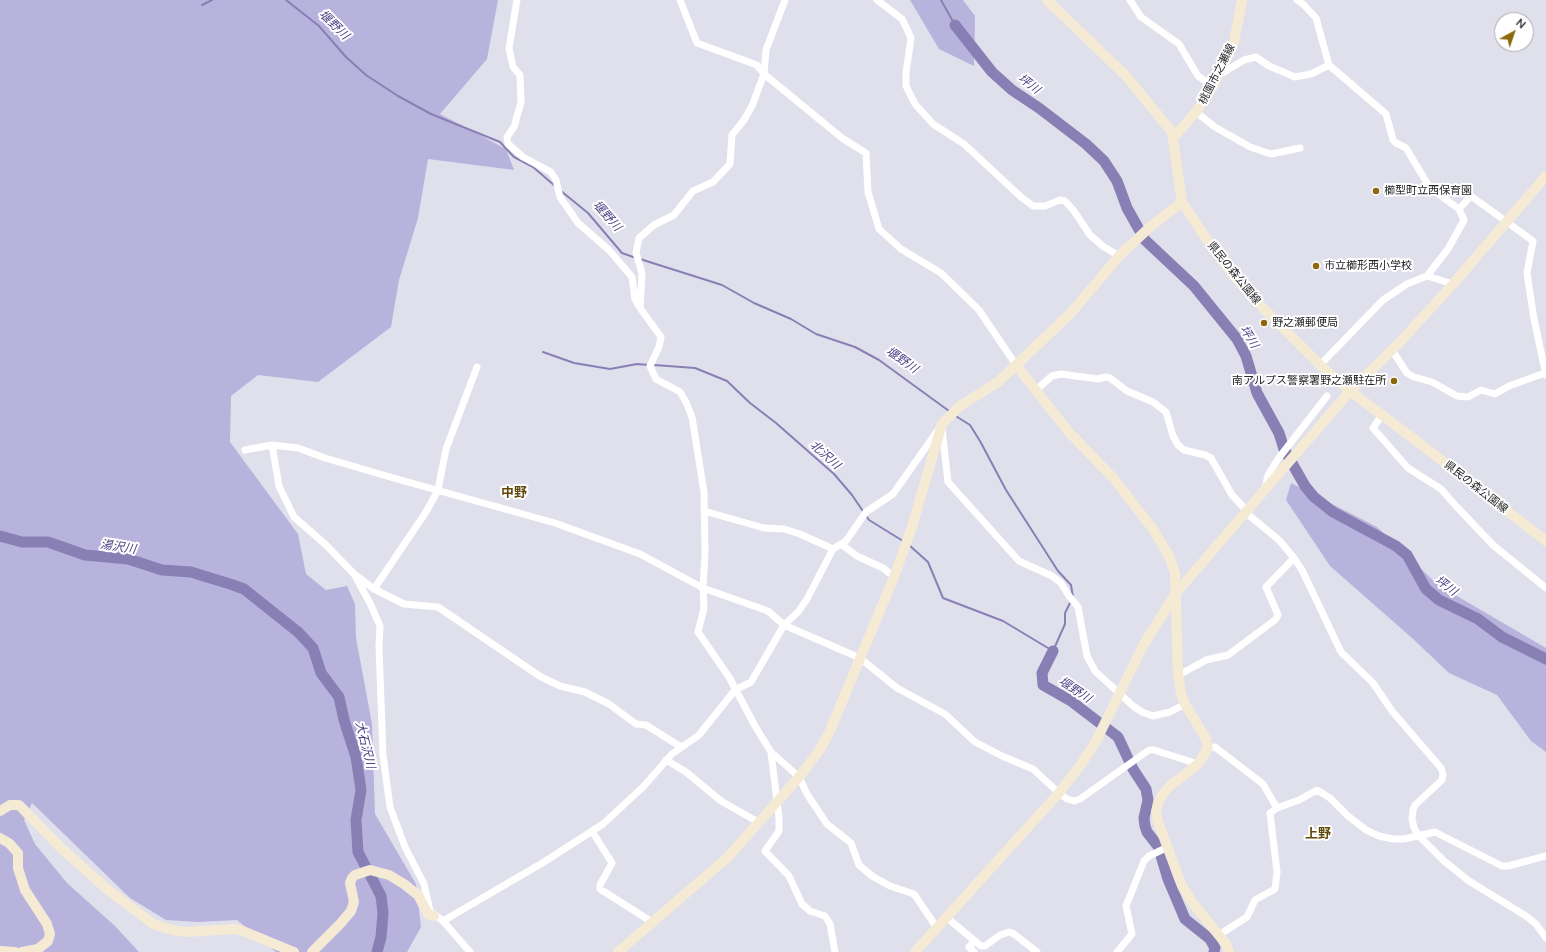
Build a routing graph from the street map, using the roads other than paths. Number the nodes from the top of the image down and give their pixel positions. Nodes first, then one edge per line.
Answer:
1 (518, 0) edge
2 (680, 0) edge
3 (785, 0) edge
4 (877, 0) edge
5 (1046, 0) edge
6 (1130, 0) edge
7 (1242, 0) edge
8 (1297, 0) edge
9 (1329, 64) junction
10 (764, 74) junction
11 (1217, 76) junction
12 (1213, 86) junction
13 (1196, 112) junction
14 (1173, 138) junction
15 (1300, 148) dead end
16 (1546, 176) edge
17 (1182, 202) junction
18 (1459, 210) junction
19 (1507, 223) junction
20 (1122, 253) junction
21 (1427, 276) junction
22 (1453, 284) junction
23 (640, 308) junction
24 (1392, 350) junction
25 (1016, 365) junction
26 (1320, 365) junction
27 (477, 367) dead end
28 (1546, 374) edge
29 (1036, 390) junction
30 (1350, 391) junction
31 (1327, 396) dead end
32 (1382, 415) junction
33 (949, 417) junction
34 (272, 445) junction
35 (245, 450) dead end
36 (1266, 489) junction
37 (438, 490) junction
38 (704, 511) junction
39 (1246, 512) junction
40 (1546, 542) edge
41 (841, 544) junction
42 (833, 549) junction
43 (1294, 558) junction
44 (354, 574) junction
45 (894, 577) junction
46 (703, 588) junction
47 (1546, 588) edge
48 (374, 589) junction
49 (1176, 593) junction
50 (784, 625) junction
51 (860, 658) junction
52 (1179, 675) junction
53 (735, 690) junction
54 (1121, 694) junction
55 (1185, 704) junction
56 (682, 746) junction
57 (1208, 748) junction
58 (771, 752) junction
59 (666, 760) junction
60 (1198, 764) junction
61 (799, 777) junction
62 (1059, 793) junction
63 (777, 800) junction
64 (1277, 808) junction
65 (0, 811) edge
66 (758, 822) junction
67 (592, 831) junction
68 (1419, 836) junction
69 (0, 838) edge
70 (1166, 848) junction
71 (1546, 856) edge
72 (946, 917) junction
73 (439, 918) junction
74 (652, 922) junction
75 (937, 928) junction
76 (1219, 935) junction
77 (1546, 938) edge
78 (974, 941) junction
79 (0, 951) edge
80 (15, 952) edge
81 (22, 952) edge
82 (294, 952) edge
83 (312, 952) edge
84 (470, 952) edge
85 (618, 952) edge
86 (836, 952) edge
87 (915, 952) edge
88 (974, 952) edge
89 (1037, 952) edge
90 (1118, 952) edge
91 (1229, 952) edge

1 - 23 street
2 - 10 street
3 - 10 street
4 - 20 street
5 - 14 street, 県民の森公園線
6 - 12 street
7 - 11 street, 桃園市之瀬線
8 - 9 street
9 - 11 street
9 - 18 street
10 - 23 street
10 - 25 street
11 - 12 street, 桃園市之瀬線
12 - 13 street, 桃園市之瀬線
13 - 14 street, 桃園市之瀬線
13 - 15 street
14 - 17 street, 県民の森公園線
16 - 19 street
17 - 20 street
17 - 26 street, 県民の森公園線
18 - 19 street
18 - 21 street
19 - 22 street
19 - 28 street
20 - 25 street
21 - 22 street
21 - 26 street
22 - 24 street
23 - 38 street
24 - 28 street
24 - 30 street
25 - 29 street
25 - 33 street
26 - 30 street, 県民の森公園線
27 - 37 street
29 - 39 street
29 - 49 street
30 - 32 street, 県民の森公園線
30 - 36 street
31 - 36 street
32 - 40 street, 県民の森公園線
32 - 47 street
33 - 41 street
33 - 45 street
33 - 54 street
34 - 35 street
34 - 37 street
34 - 44 street
36 - 39 street
37 - 46 street
37 - 48 street
38 - 42 street
38 - 46 street
39 - 43 street
39 - 49 street
41 - 42 street
41 - 45 street
42 - 50 street
43 - 52 street
43 - 68 street
44 - 48 street
44 - 73 street
45 - 51 street
46 - 50 street
46 - 53 street
48 - 56 street
49 - 52 street
49 - 54 street
50 - 51 street
50 - 53 street
51 - 61 street
51 - 62 street
52 - 55 street
53 - 56 street
53 - 58 street
54 - 55 street
54 - 62 street
55 - 57 street
56 - 59 street
57 - 60 street
57 - 64 street
58 - 61 street
58 - 63 street
59 - 66 street
59 - 67 street
60 - 62 street
60 - 70 street
61 - 63 street
61 - 75 street
62 - 72 street
63 - 66 street
63 - 86 street
64 - 68 street
64 - 76 street
65 - 82 street
66 - 74 street
67 - 73 street
67 - 74 street
68 - 71 street
68 - 77 street
69 - 81 street
70 - 76 street
70 - 90 street
72 - 75 street
72 - 78 street
73 - 83 street
73 - 84 street
74 - 85 street
75 - 87 street
76 - 91 street
78 - 88 street
78 - 89 street
79 - 80 street

